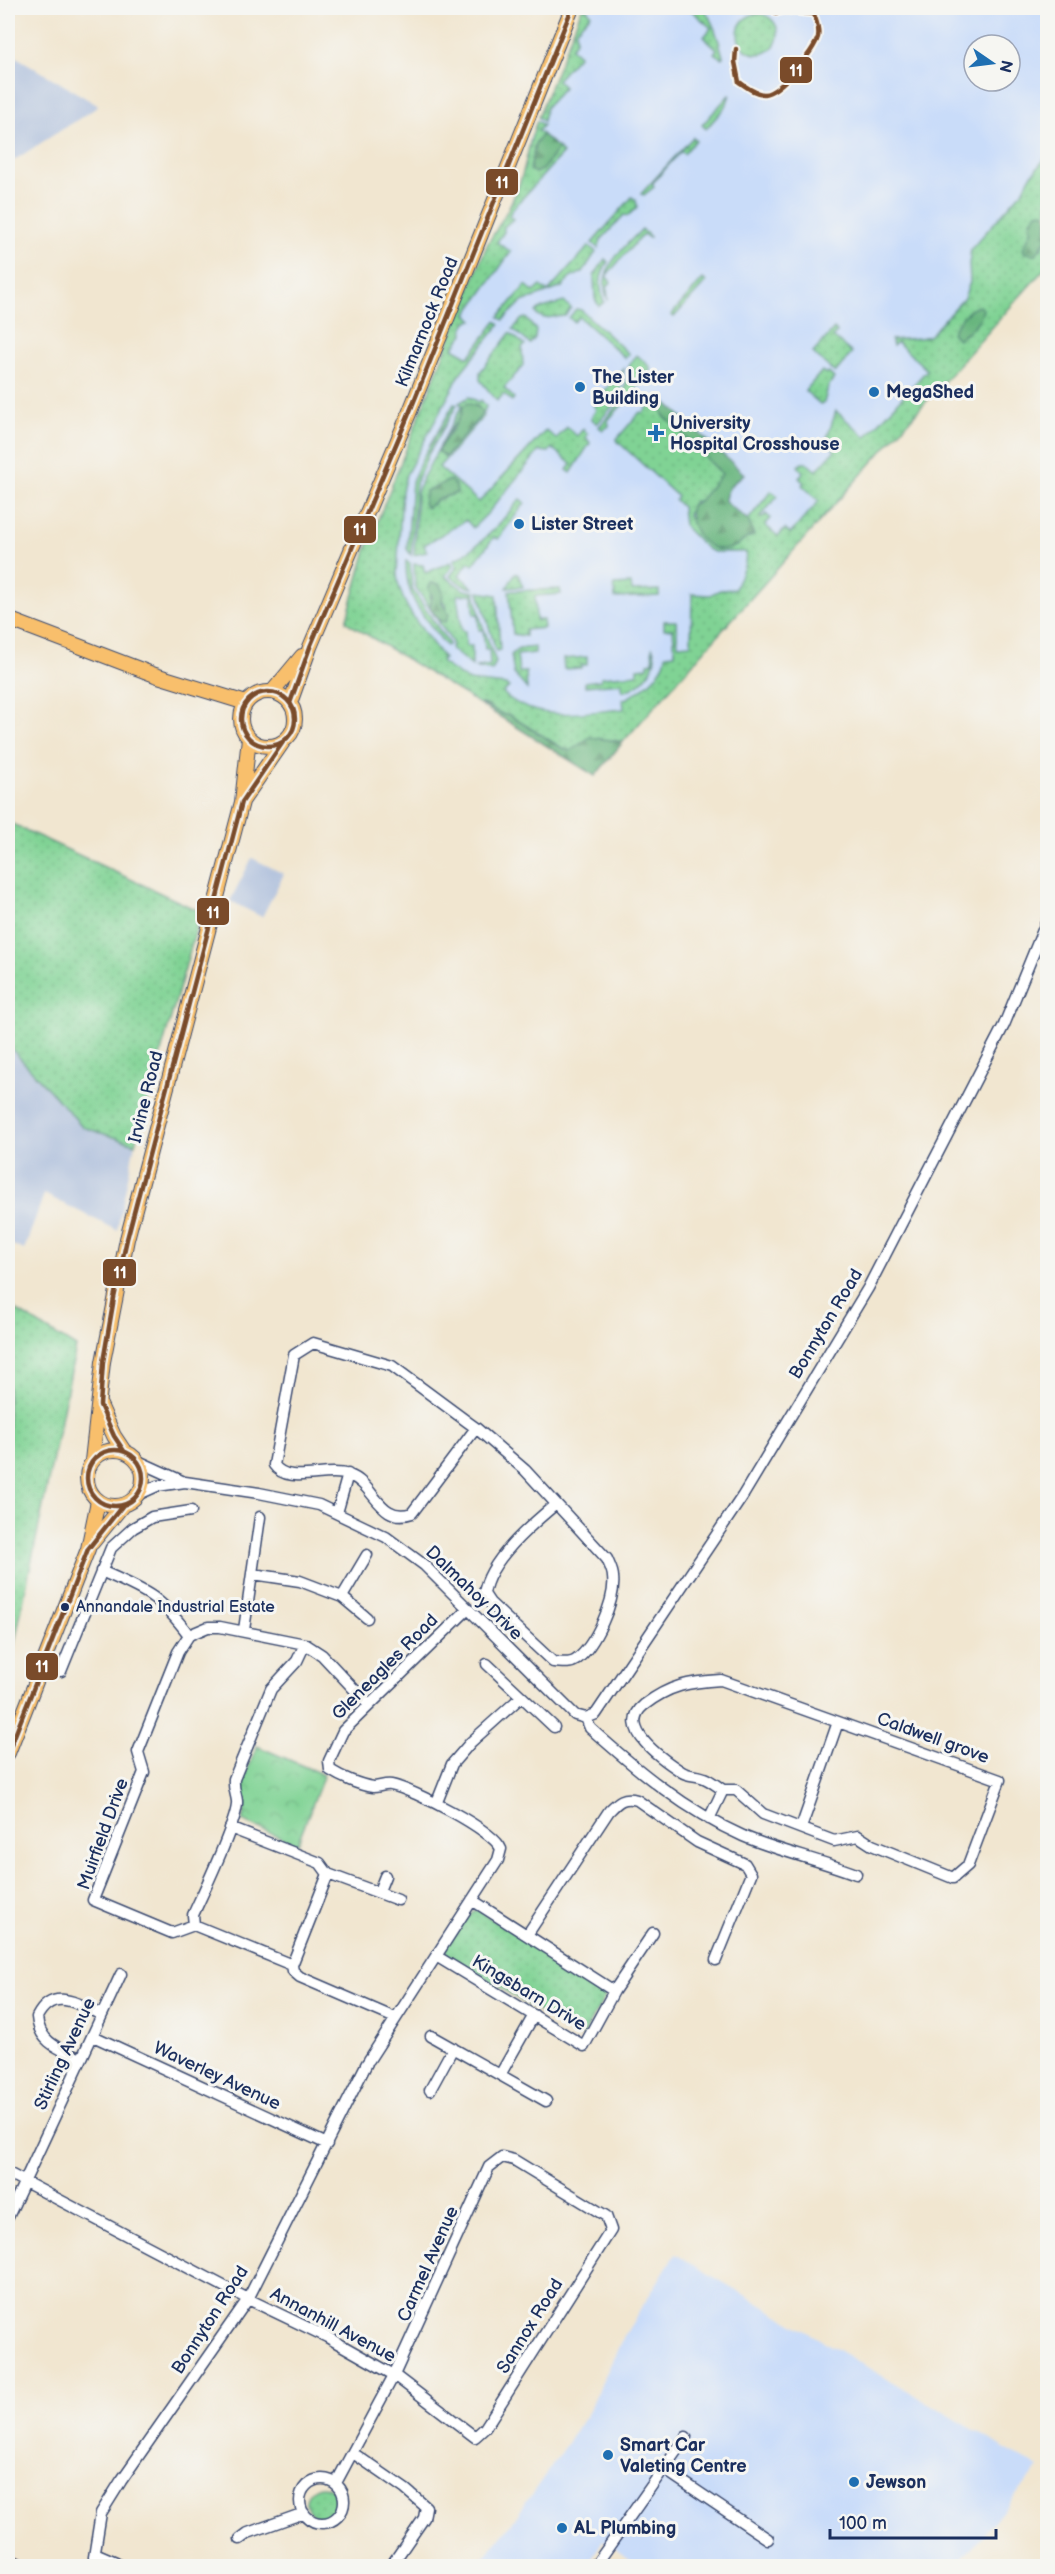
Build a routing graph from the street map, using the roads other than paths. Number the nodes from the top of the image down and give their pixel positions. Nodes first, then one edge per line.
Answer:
1 (572, 8) edge
2 (8, 619) edge
3 (309, 647) junction
4 (272, 692) junction
5 (246, 703) junction
6 (290, 703) junction
7 (249, 738) junction
8 (282, 742) junction
9 (242, 802) junction
10 (1047, 918) edge
11 (100, 1404) junction
12 (476, 1428) junction
13 (124, 1451) junction
14 (92, 1461) junction
15 (138, 1461) junction
16 (348, 1474) junction
17 (185, 1482) junction
18 (137, 1495) junction
19 (98, 1501) junction
20 (556, 1504) junction
21 (123, 1505) junction
22 (191, 1511) dead end
23 (337, 1513) junction
24 (260, 1517) dead end
25 (88, 1549) junction
26 (367, 1555) dead end
27 (101, 1571) junction
28 (253, 1574) junction
29 (342, 1597) junction
30 (467, 1610) junction
31 (367, 1618) dead end
32 (244, 1630) junction
33 (189, 1635) junction
34 (305, 1644) junction
35 (487, 1664) dead end
36 (61, 1671) dead end
37 (521, 1697) junction
38 (368, 1704) junction
39 (586, 1719) junction
40 (838, 1722) junction
41 (554, 1727) dead end
42 (8, 1753) edge
43 (723, 1790) junction
44 (437, 1802) junction
45 (709, 1819) junction
46 (230, 1828) junction
47 (801, 1828) junction
48 (494, 1839) joint
49 (328, 1874) junction
50 (856, 1874) dead end
51 (385, 1876) dead end
52 (379, 1891) junction
53 (398, 1900) dead end
54 (472, 1900) junction
55 (194, 1925) junction
56 (653, 1933) dead end
57 (527, 1935) junction
58 (436, 1956) junction
59 (716, 1960) dead end
60 (292, 1965) junction
61 (121, 1974) dead end
62 (614, 1991) junction
63 (102, 2015) junction
64 (534, 2015) junction
65 (395, 2018) junction
66 (93, 2036) junction
67 (431, 2036) dead end
68 (453, 2048) junction
69 (81, 2059) junction
70 (500, 2075) junction
71 (430, 2090) dead end
72 (546, 2101) dead end
73 (327, 2144) junction
74 (502, 2157) joint
75 (8, 2173) edge
76 (24, 2181) junction
77 (8, 2217) edge
78 (248, 2299) junction
79 (394, 2375) junction
80 (475, 2437) joint
81 (686, 2437) dead end
82 (353, 2452) junction
83 (664, 2469) junction
84 (336, 2483) junction
85 (304, 2513) junction
86 (240, 2538) dead end
87 (768, 2540) dead end
88 (95, 2559) edge
89 (8, 2560) edge
90 (20, 2566) edge
91 (87, 2566) edge
92 (118, 2566) edge
93 (391, 2566) edge
94 (595, 2566) edge

1 - 3 main road, Kilmarnock Road
2 - 5 main road
3 - 4 main road, Kilmarnock Road
3 - 6 main road, Kilmarnock Road
4 - 5 main road
4 - 6 main road
5 - 7 main road
6 - 8 main road
7 - 8 main road
7 - 9 main road, Irvine Road
8 - 9 main road, Irvine Road
9 - 11 main road, Irvine Road
10 - 39 street, Bonnyton Road
11 - 13 main road
11 - 14 main road, Irvine Road
12 - 16 street
12 - 16 street
12 - 20 street
13 - 14 main road
13 - 15 main road
14 - 19 main road
15 - 17 street
15 - 18 main road
16 - 23 street
17 - 18 street
17 - 23 street, Dalmahoy Drive
18 - 21 main road
19 - 21 main road
19 - 25 main road
20 - 20 street
21 - 25 main road
22 - 27 street
23 - 30 street, Dalmahoy Drive
24 - 28 street
25 - 42 main road
26 - 29 street
27 - 33 street
27 - 36 street
28 - 29 street
28 - 32 street
29 - 31 street
30 - 38 street, Gleneagles Road
30 - 39 street, Dalmahoy Drive
32 - 33 street
32 - 34 street
33 - 55 street, Muirfield Drive
34 - 38 street
34 - 46 street
35 - 37 street
37 - 41 street
37 - 44 street
38 - 44 street, Gleneagles Road
39 - 45 street, Dalmahoy Drive
40 - 43 street, Caldwell grove
40 - 47 street
40 - 47 street, Caldwell grove
43 - 45 street
43 - 47 street, Caldwell grove
44 - 48 street, Gleneagles Road
45 - 50 street, Dalmahoy Drive
46 - 49 street
46 - 55 street
48 - 54 street, Bonnyton Road
49 - 52 street
49 - 60 street
51 - 52 street
52 - 53 street
54 - 57 street
54 - 58 street, Bonnyton Road
55 - 60 street
56 - 62 street, Kingsbarn Drive
57 - 59 street
57 - 62 street
58 - 64 street, Kingsbarn Drive
58 - 65 street, Bonnyton Road
60 - 65 street
61 - 63 street, Stirling Avenue
62 - 64 street, Kingsbarn Drive
63 - 66 street, Stirling Avenue
63 - 69 street
64 - 70 street
65 - 73 street, Bonnyton Road
66 - 69 street, Stirling Avenue
66 - 73 street, Waverley Avenue
67 - 68 street
68 - 70 street
68 - 71 street
69 - 76 street, Stirling Avenue
70 - 72 street
73 - 78 street, Bonnyton Road
74 - 79 street, Carmel Avenue
74 - 80 street, Sannox Road
75 - 76 street, Annanhill Avenue
76 - 77 street, Stirling Avenue
76 - 78 street, Annanhill Avenue
78 - 79 street, Annanhill Avenue
78 - 88 street, Bonnyton Road
79 - 80 street, Annanhill Avenue
79 - 82 street, Carmel Avenue
81 - 83 street
82 - 84 street, Carmel Avenue
82 - 93 street
83 - 87 street
83 - 94 street
84 - 85 street
84 - 85 street
85 - 86 street
88 - 91 street
88 - 92 street
89 - 90 main road

